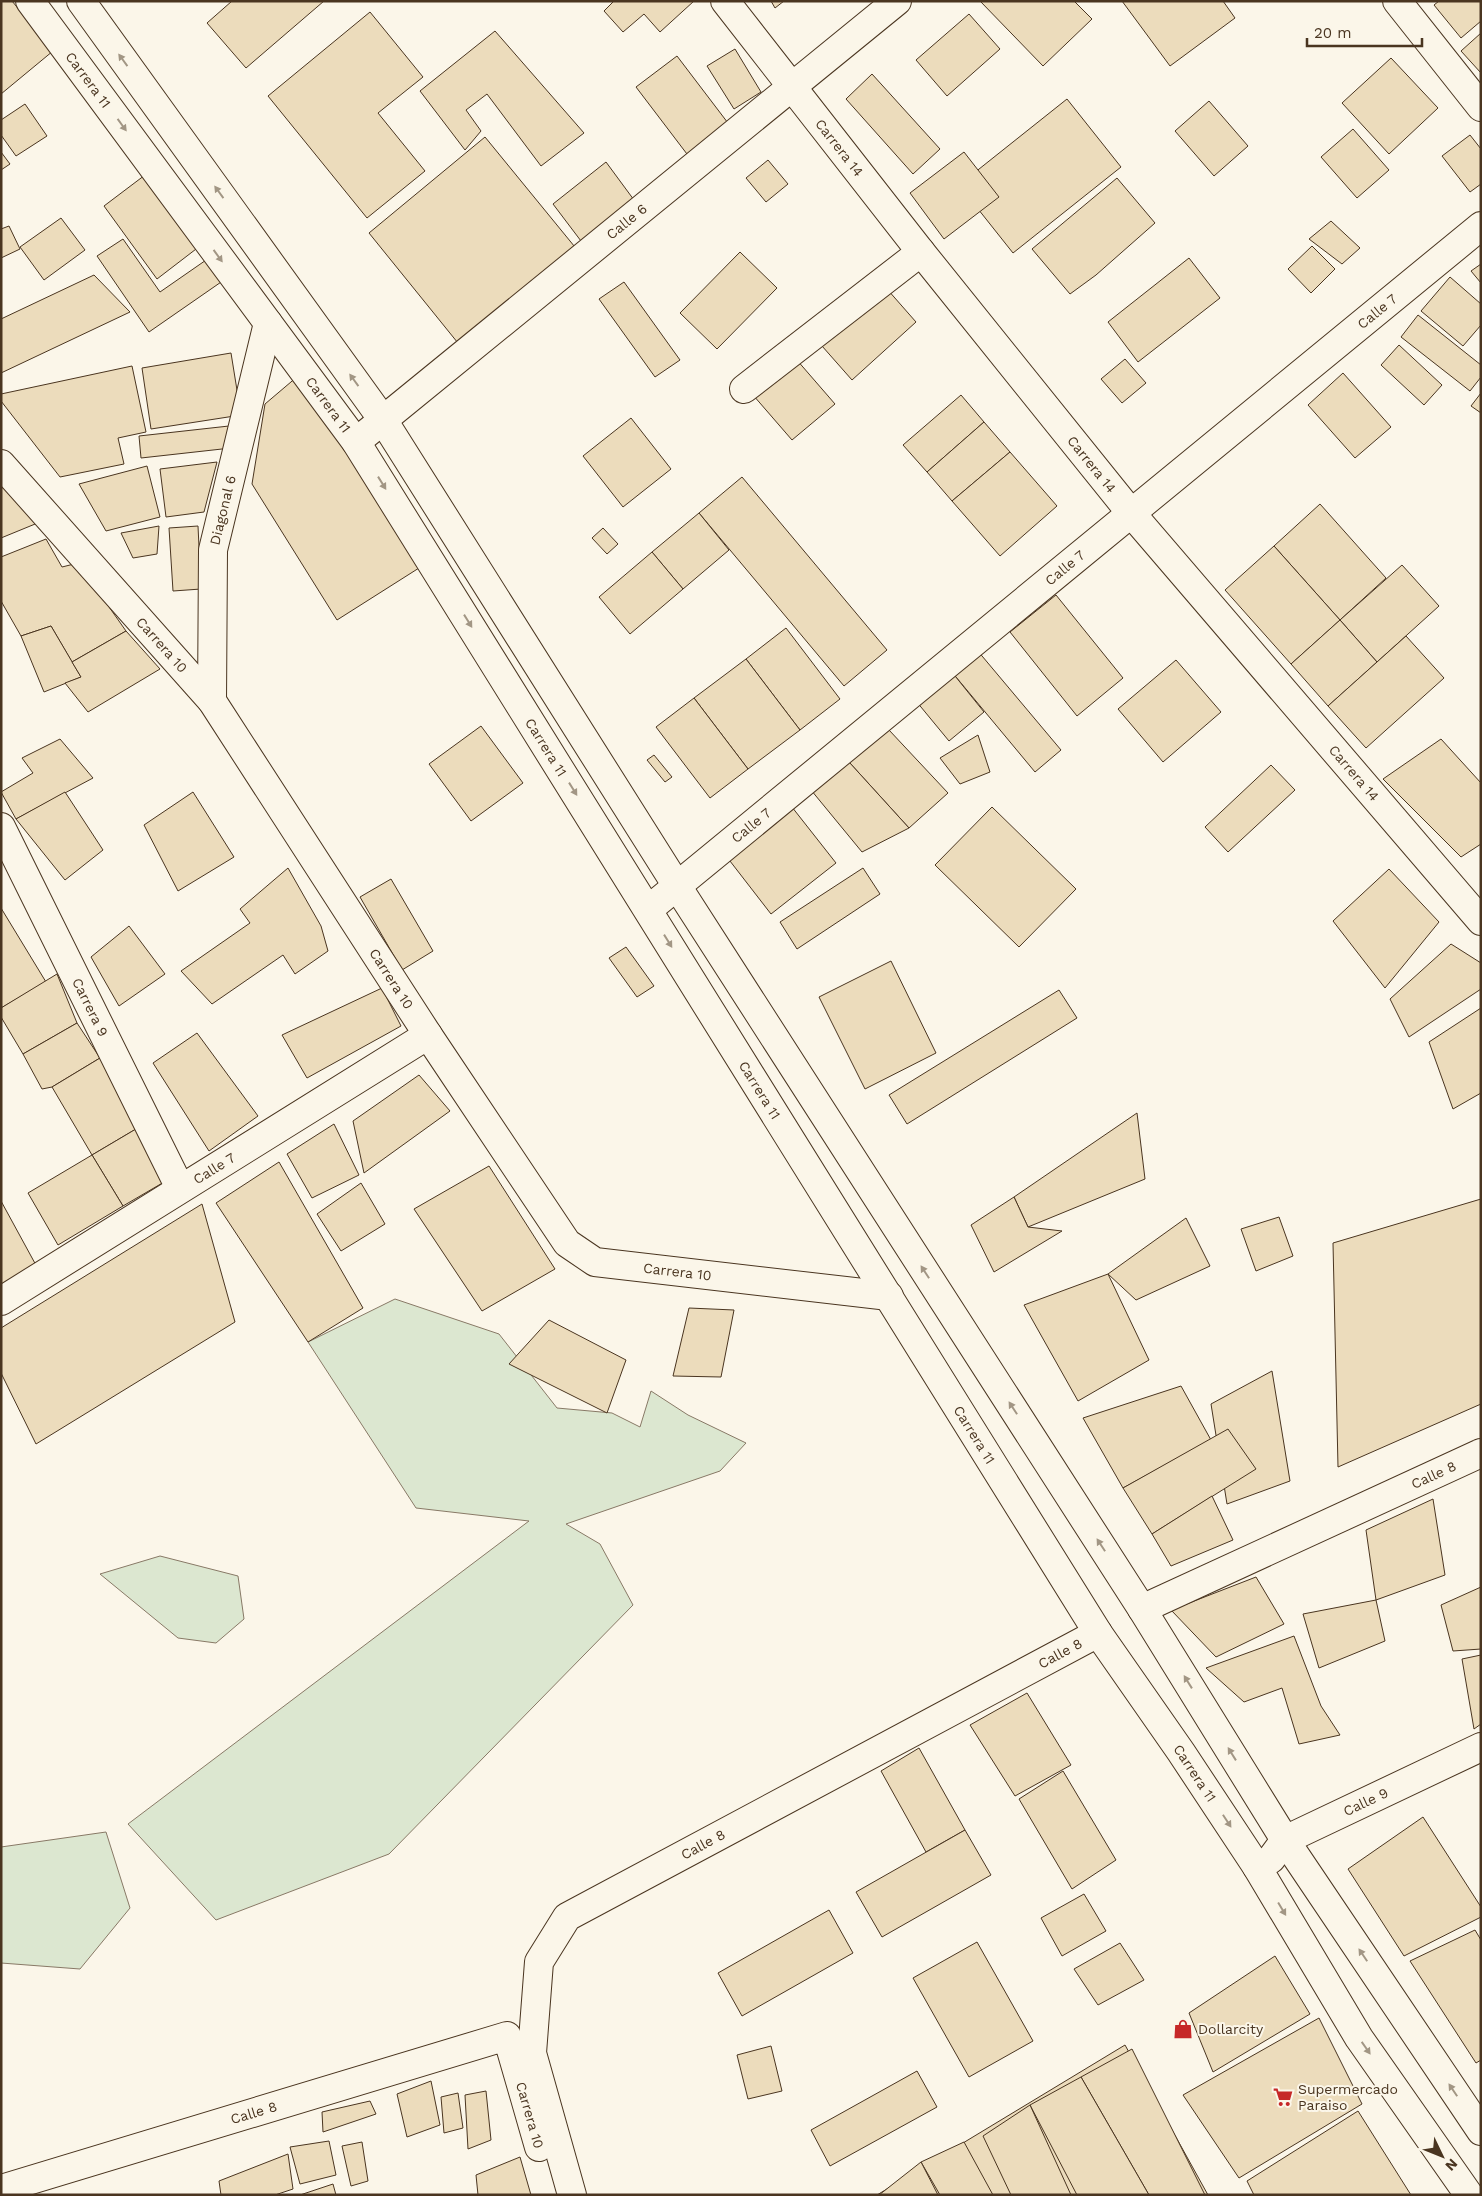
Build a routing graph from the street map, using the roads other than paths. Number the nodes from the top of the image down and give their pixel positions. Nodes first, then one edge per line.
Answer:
1 (30, 1) edge
2 (80, 1) edge
3 (725, 1) edge
4 (897, 1) edge
5 (1397, 1) edge
6 (791, 88) junction
7 (1481, 107) edge
8 (1481, 226) edge
9 (921, 252) junction
10 (268, 323) junction
11 (744, 390) dead end
12 (383, 420) junction
13 (356, 442) junction
14 (2, 466) edge
15 (1131, 513) junction
16 (212, 701) junction
17 (1, 827) edge
18 (677, 886) junction
19 (649, 909) junction
20 (1479, 915) edge
21 (428, 1035) junction
22 (180, 1188) junction
23 (889, 1296) junction
24 (1, 1301) edge
25 (1481, 1453) edge
26 (1142, 1609) junction
27 (1098, 1633) junction
28 (1481, 1747) edge
29 (1285, 1840) junction
30 (1257, 1867) junction
31 (506, 2036) joint
32 (1481, 2130) edge
33 (1, 2189) edge
34 (553, 2195) edge
35 (572, 2195) edge
36 (1469, 2195) edge

1 -> 10 street, Carrera 11
12 -> 2 street
3 - 6 street, Carrera 14
4 - 6 street, Calle 6
5 - 7 street
6 - 9 street, Carrera 14
6 - 12 street, Calle 6
8 - 15 street, Calle 7
9 - 11 street
9 - 15 street, Carrera 14
10 - 13 street, Carrera 11
10 - 16 street, Diagonal 6
12 - 13 street, Calle 6
12 - 18 street
13 -> 19 street, Carrera 11
14 - 16 street, Carrera 10
15 - 18 street, Calle 7
15 - 20 street, Carrera 14
16 - 21 street, Carrera 10
17 - 22 street, Carrera 9
18 - 19 street, Calle 7
26 -> 18 street
19 -> 23 street, Carrera 11
21 - 22 street, Calle 7
21 - 23 street, Carrera 10
22 - 24 street, Calle 7
23 - 27 street, Carrera 11
25 - 26 street, Calle 8
29 -> 26 street
27 -> 30 street, Carrera 11
27 - 35 street, Calle 8
28 - 29 street, Calle 9
29 - 30 street, Calle 9
32 -> 29 street
30 -> 36 street, Carrera 11
31 - 33 street, Calle 8
31 - 34 street, Carrera 10

